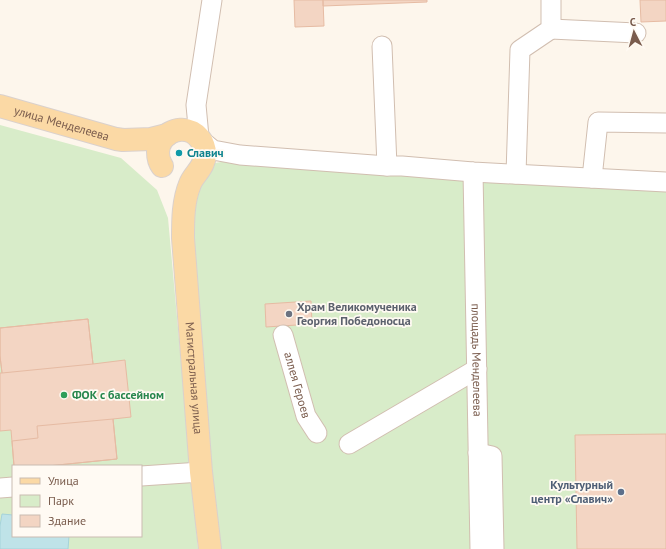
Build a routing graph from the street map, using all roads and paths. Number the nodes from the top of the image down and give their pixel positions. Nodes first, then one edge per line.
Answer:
1 (212, 0) edge
2 (551, 0) edge
3 (551, 29) junction
4 (636, 33) dead end
5 (382, 46) dead end
6 (196, 105) junction
7 (0, 106) edge
8 (666, 123) edge
9 (168, 134) junction
10 (200, 138) junction
11 (123, 140) junction
12 (240, 155) junction
13 (164, 169) junction
14 (199, 169) junction
15 (397, 169) junction
16 (474, 172) junction
17 (516, 174) junction
18 (592, 178) junction
19 (666, 182) edge
20 (184, 206) junction
21 (283, 334) dead end
22 (477, 369) junction
23 (317, 433) dead end
24 (349, 444) dead end
25 (478, 453) junction
26 (202, 472) junction
27 (142, 476) edge
28 (12, 487) edge
29 (0, 488) edge
30 (210, 549) edge
31 (480, 549) edge
32 (494, 549) edge

1 - 6 street
2 - 3 street
3 - 4 street
3 - 17 street
5 - 15 street
6 - 9 street
6 - 10 street
7 - 11 main road, улица Менделеева
8 - 18 street
9 - 10 main road
9 - 11 main road
9 - 13 main road
10 - 12 street
10 - 14 main road
11 - 13 main road
12 - 14 street
12 - 15 street
13 - 14 main road
13 - 20 main road
14 - 20 main road
15 - 16 street
16 - 17 street
16 - 22 street, площадь Менделеева
17 - 18 street
18 - 19 street
20 - 26 main road, Магистральная улица
21 - 23 street, аллея Героев
22 - 24 street
22 - 25 street, площадь Менделеева
25 - 31 street, площадь Менделеева
25 - 32 street
26 - 27 street
26 - 30 main road, Магистральная улица
28 - 29 street

